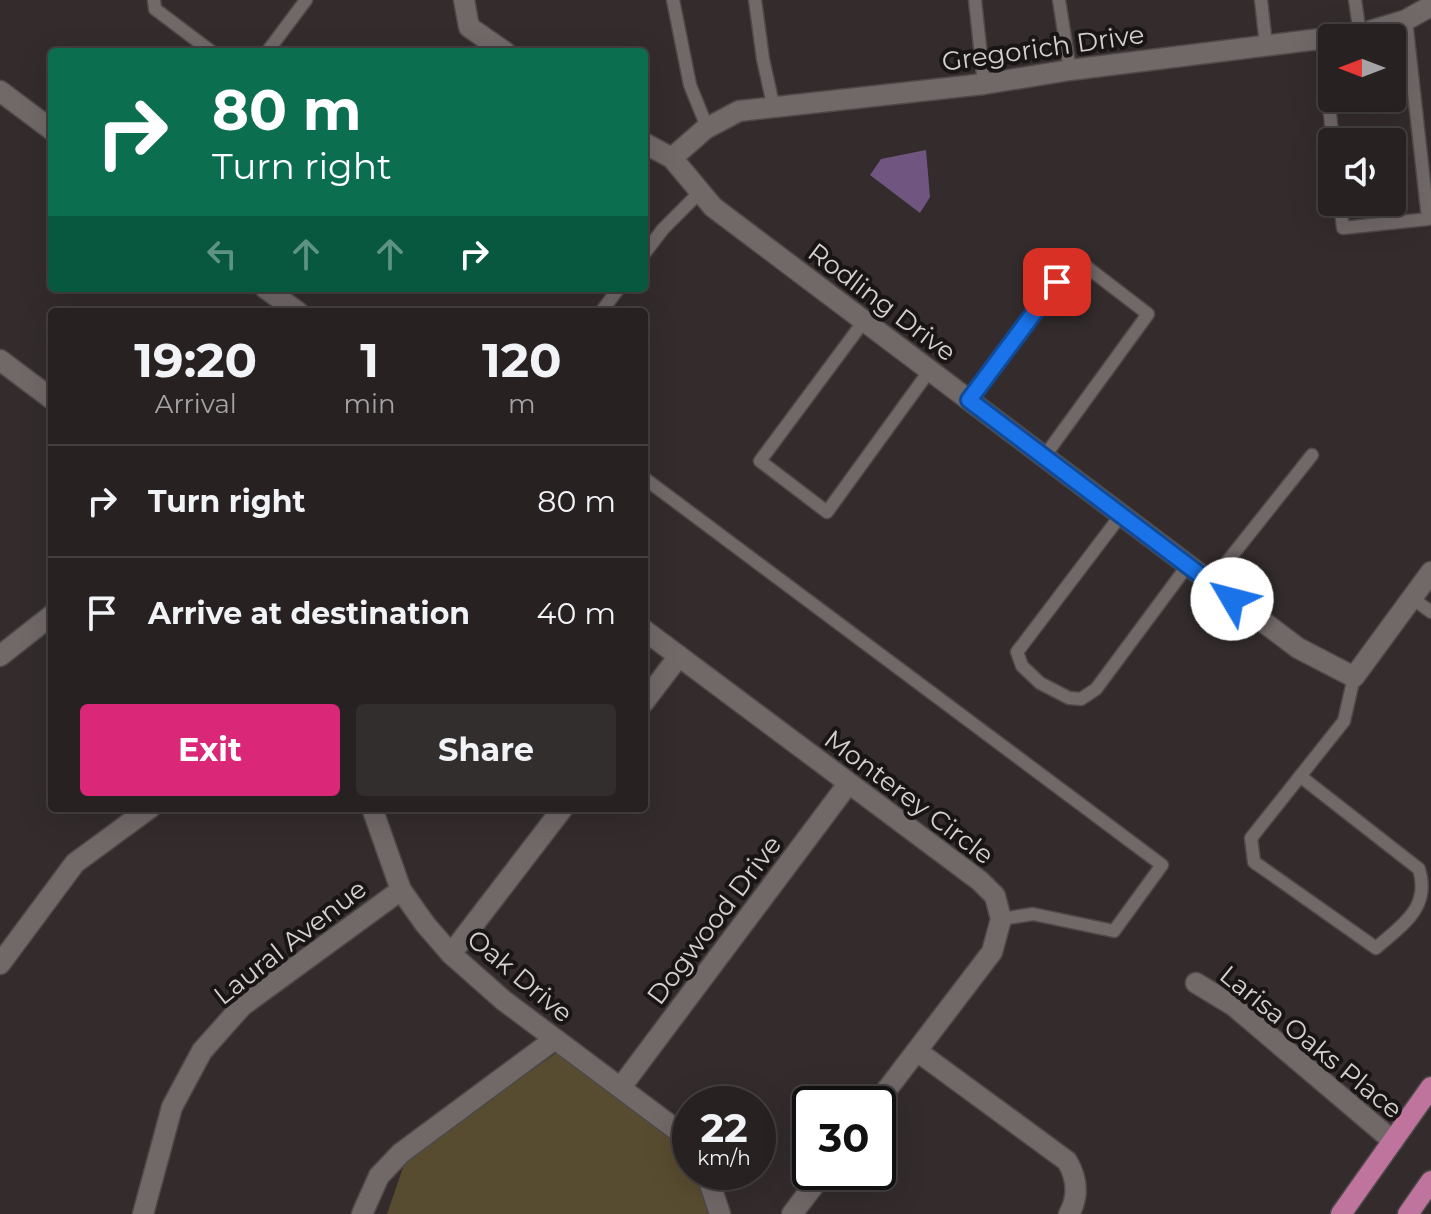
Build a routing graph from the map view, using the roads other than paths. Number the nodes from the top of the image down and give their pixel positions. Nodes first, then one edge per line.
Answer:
1 (154, 0) edge
2 (306, 0) edge
3 (464, 0) edge
4 (673, 0) edge
5 (755, 0) edge
6 (975, 0) edge
7 (1059, 0) edge
8 (1261, 0) edge
9 (1355, 0) edge
10 (1431, 6) edge
11 (1406, 20) junction
12 (1359, 24) edge
13 (1393, 24) edge
14 (1318, 39) edge
15 (1266, 45) junction
16 (207, 48) edge
17 (270, 48) edge
18 (499, 48) edge
19 (1070, 70) junction
20 (984, 84) junction
21 (0, 91) edge
22 (774, 109) junction
23 (48, 127) edge
24 (707, 127) junction
25 (648, 145) edge
26 (672, 158) junction
27 (699, 193) junction
28 (1342, 216) edge
29 (648, 249) edge
30 (270, 292) edge
31 (292, 308) edge
32 (864, 321) junction
33 (0, 360) edge
34 (930, 370) junction
35 (48, 396) edge
36 (969, 400) junction
37 (1312, 455) dead end
38 (1044, 457) junction
39 (648, 481) edge
40 (1121, 515) junction
41 (1188, 565) junction
42 (1431, 572) edge
43 (1211, 582) junction
44 (1412, 598) junction
45 (1431, 612) edge
46 (48, 618) edge
47 (648, 633) edge
48 (0, 656) edge
49 (679, 656) junction
50 (1354, 677) junction
51 (648, 697) edge
52 (1300, 776) junction
53 (848, 784) junction
54 (145, 812) edge
55 (373, 812) edge
56 (560, 812) edge
57 (401, 890) junction
58 (1001, 919) junction
59 (451, 954) junction
60 (0, 964) edge
61 (1196, 983) dead end
62 (555, 1039) junction
63 (917, 1051) junction
64 (890, 1086) edge
65 (621, 1087) junction
66 (1431, 1087) edge
67 (672, 1126) edge
68 (1393, 1141) junction
69 (1431, 1181) edge
70 (712, 1190) edge
71 (810, 1190) edge
72 (143, 1214) edge
73 (362, 1214) edge
74 (720, 1214) edge
75 (792, 1214) edge
76 (1069, 1214) edge
77 (1341, 1214) edge
78 (1408, 1214) edge

1 - 16 lane
2 - 17 lane
3 - 18 street
4 - 24 lane
5 - 22 lane
6 - 20 lane
7 - 19 lane
8 - 15 lane
9 - 12 lane
10 - 11 street, Gregorich Drive
11 - 13 street, Gregorich Drive
11 - 28 lane
14 - 15 street, Gregorich Drive
15 - 19 street, Gregorich Drive
19 - 20 street, Gregorich Drive
20 - 22 street, Gregorich Drive
21 - 23 street
22 - 24 street, Gregorich Drive
24 - 26 street, Gregorich Drive
25 - 26 street
26 - 27 street, Rodling Drive
27 - 29 lane
27 - 32 street, Rodling Drive
30 - 31 street
32 - 34 street, Rodling Drive
32 - 34 lane
33 - 35 street
34 - 36 street, Rodling Drive
36 - 38 street, Rodling Drive
36 - 38 lane
37 - 43 lane
38 - 40 street, Rodling Drive
39 - 58 lane
40 - 41 street, Rodling Drive
40 - 41 lane
41 - 43 street, Rodling Drive
42 - 44 street
43 - 50 street, Rodling Drive
44 - 45 lane
44 - 50 street
46 - 48 street
47 - 49 street, Monterey Circle
49 - 51 street
49 - 53 street, Monterey Circle
50 - 52 lane
52 - 52 lane
53 - 58 street, Monterey Circle
53 - 65 street, Dogwood Drive
54 - 60 street
55 - 57 street, Oak Drive
56 - 59 street
57 - 59 street, Oak Drive
57 - 72 street, Laural Avenue
58 - 63 street
59 - 62 street, Oak Drive
61 - 68 street, Larisa Oaks Place
62 - 65 street, Oak Drive
62 - 73 street
63 - 64 street
63 - 76 street
65 - 67 street, Oak Drive
66 - 68 main road
68 - 77 main road
69 - 78 main road
70 - 74 street
71 - 75 street

